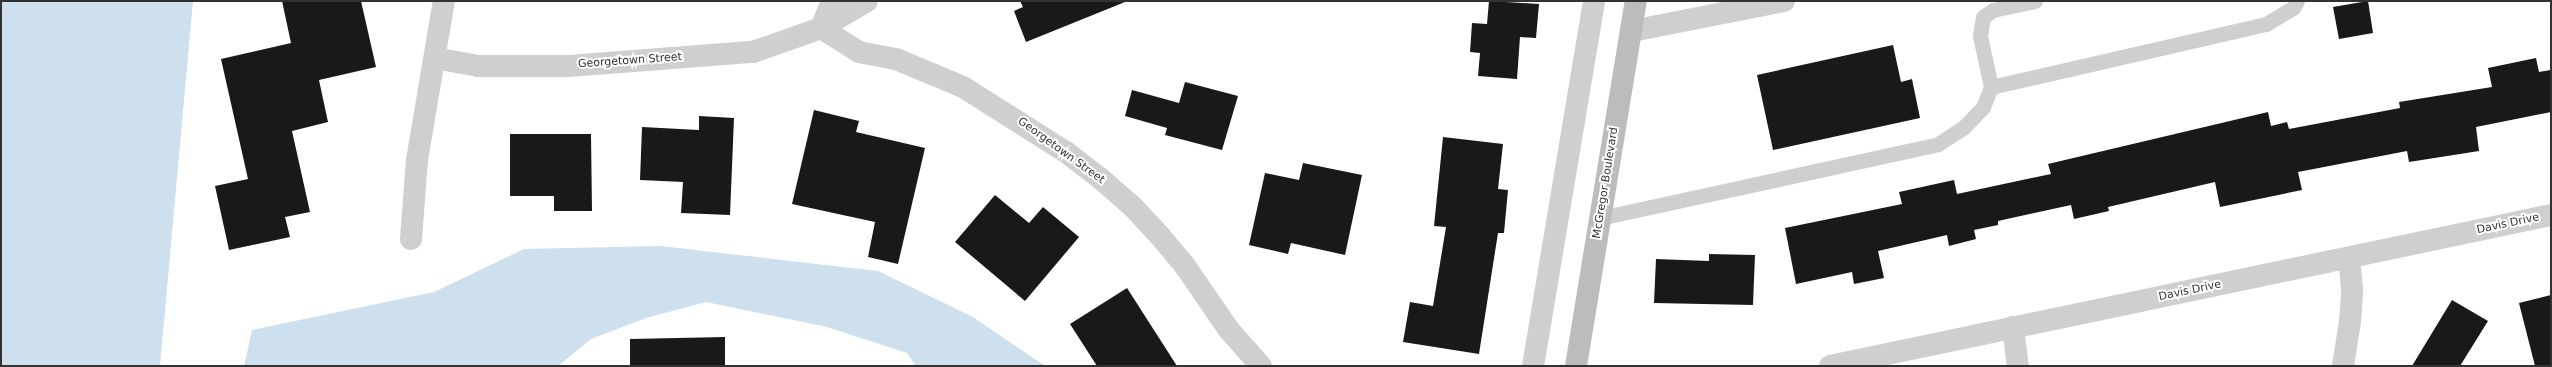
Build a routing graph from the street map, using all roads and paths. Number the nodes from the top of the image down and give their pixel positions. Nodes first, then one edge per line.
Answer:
1 (444, 1) edge
2 (832, 1) edge
3 (867, 1) edge
4 (1594, 1) edge
5 (1636, 1) edge
6 (1784, 1) edge
7 (2034, 1) edge
8 (2297, 1) edge
9 (821, 28) junction
10 (1632, 31) junction
11 (435, 58) junction
12 (1991, 87) junction
13 (2551, 215) edge
14 (1600, 218) junction
15 (411, 239) dead end
16 (2349, 258) junction
17 (2013, 327) junction
18 (1261, 366) edge
19 (1533, 366) edge
20 (1576, 366) edge
21 (1830, 366) edge
22 (2018, 366) edge
23 (2343, 366) edge

1 - 11 street
2 - 9 street
3 - 9 street, Georgetown Street
4 - 19 street
5 - 10 main road, McGregor Boulevard
6 - 10 street
7 - 12 lane
8 - 12 lane
9 - 11 street, Georgetown Street
9 - 18 street, Georgetown Street
10 - 14 main road, McGregor Boulevard
11 - 15 street
12 - 14 lane
13 - 16 street, Davis Drive
14 - 20 main road, McGregor Boulevard
16 - 17 street, Davis Drive
16 - 23 street
17 - 21 street, Davis Drive
17 - 22 street

